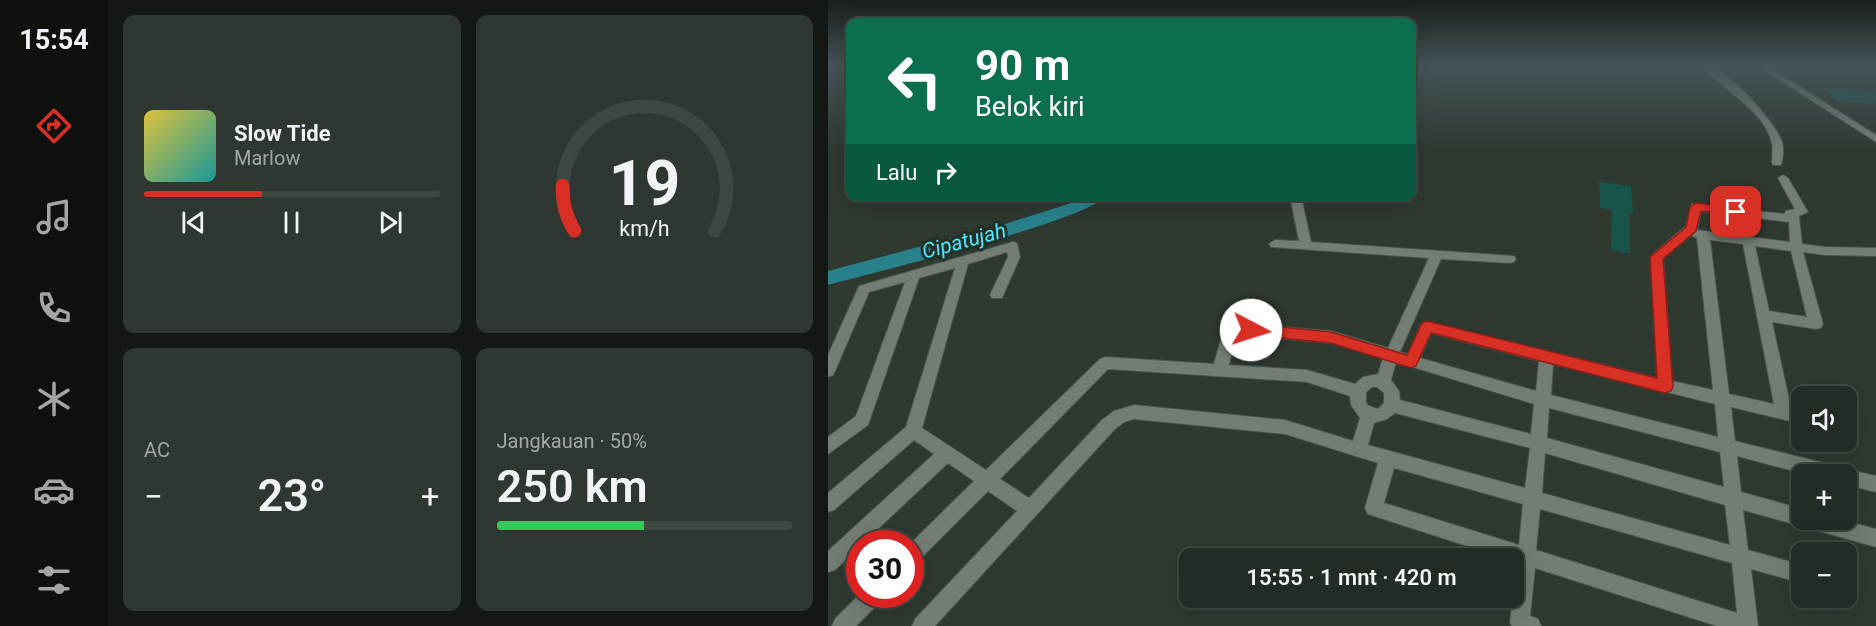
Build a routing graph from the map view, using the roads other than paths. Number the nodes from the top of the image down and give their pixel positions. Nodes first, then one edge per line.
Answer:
1 (1740, 95) edge
2 (1808, 95) edge
3 (1876, 139) edge
4 (1777, 163) dead end
5 (1783, 178) dead end
6 (1296, 201) edge
7 (1796, 219) junction
8 (1696, 234) junction
9 (1748, 241) junction
10 (1275, 244) dead end
11 (1306, 246) junction
12 (1796, 248) junction
13 (1876, 252) edge
14 (1437, 254) junction
15 (1510, 259) dead end
16 (963, 261) junction
17 (914, 275) junction
18 (997, 295) dead end
19 (1763, 315) junction
20 (1391, 356) junction
21 (1547, 356) junction
22 (1411, 362) junction
23 (828, 370) edge
24 (1220, 370) junction
25 (1383, 383) junction
26 (1665, 386) junction
27 (1356, 391) junction
28 (1723, 399) junction
29 (1543, 400) junction
30 (1392, 405) junction
31 (1369, 413) junction
32 (1784, 413) junction
33 (1791, 415) edge
34 (913, 431) junction
35 (1537, 442) junction
36 (828, 447) edge
37 (1728, 448) junction
38 (1358, 450) junction
39 (947, 453) junction
40 (1388, 458) junction
41 (1794, 464) edge
42 (1857, 480) edge
43 (987, 481) junction
44 (1876, 484) edge
45 (1533, 497) junction
46 (1734, 500) junction
47 (828, 504) edge
48 (1030, 509) junction
49 (1791, 516) edge
50 (1845, 530) edge
51 (1876, 538) edge
52 (924, 543) edge
53 (1527, 556) junction
54 (1740, 557) junction
55 (828, 563) edge
56 (1791, 571) edge
57 (860, 608) edge
58 (842, 626) edge
59 (922, 626) edge
60 (1531, 626) edge

1 - 4 street
2 - 3 street
5 - 7 street
6 - 11 street
7 - 8 street
7 - 12 street
8 - 9 street
8 - 26 street
8 - 28 street
9 - 12 street
9 - 19 street
10 - 11 street
11 - 14 street
12 - 13 street
12 - 19 street
14 - 15 street
14 - 20 street
16 - 17 street
16 - 18 street
16 - 34 street
17 - 23 street
17 - 36 street
19 - 32 street
20 - 22 street
20 - 24 street
20 - 25 street
21 - 22 street
21 - 26 street
21 - 29 street
22 - 29 street
24 - 27 street
24 - 43 street
25 - 27 street
25 - 30 street
26 - 28 street
27 - 31 street
28 - 32 street
28 - 37 street
29 - 35 street
29 - 37 street
30 - 31 street
30 - 35 street
31 - 38 street
32 - 33 street
34 - 39 street
34 - 47 street
35 - 45 street
35 - 46 street
37 - 41 street
37 - 46 street
38 - 40 street
38 - 48 street
39 - 43 street
39 - 55 street
40 - 45 street
40 - 53 street
42 - 44 street
43 - 48 street
43 - 52 street
45 - 53 street
45 - 54 street
46 - 49 street
46 - 54 street
48 - 59 street
50 - 51 street
53 - 54 street
53 - 60 street
54 - 56 street
57 - 58 street

